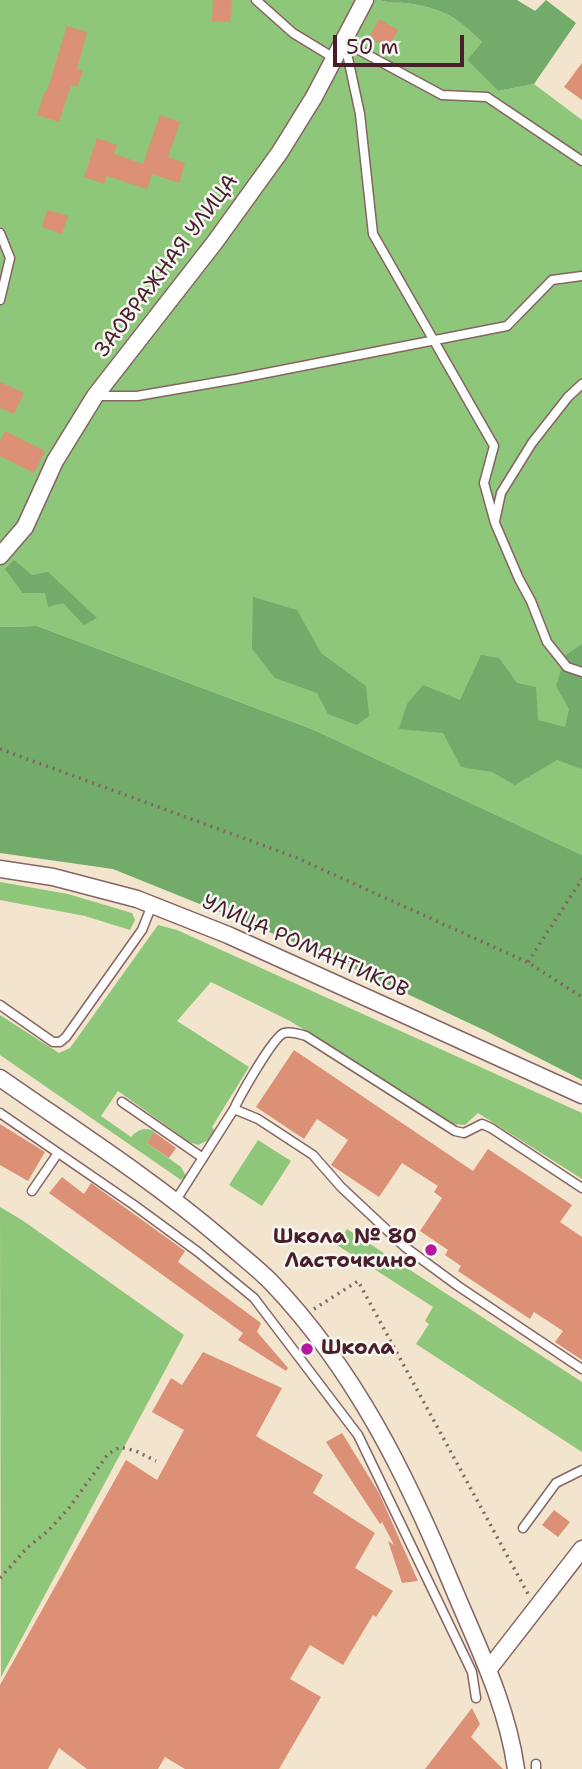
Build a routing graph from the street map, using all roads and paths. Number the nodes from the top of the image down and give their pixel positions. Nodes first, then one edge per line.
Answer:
1 (256, 0) edge
2 (365, 0) edge
3 (344, 41) junction
4 (334, 58) junction
5 (582, 161) edge
6 (0, 233) edge
7 (582, 276) edge
8 (0, 300) edge
9 (433, 341) junction
10 (582, 384) edge
11 (95, 396) junction
12 (495, 523) junction
13 (0, 556) edge
14 (582, 672) edge
15 (0, 749) edge
16 (0, 869) edge
17 (582, 878) edge
18 (152, 905) junction
19 (527, 962) junction
20 (582, 997) edge
21 (0, 1005) edge
22 (0, 1078) edge
23 (582, 1095) edge
24 (122, 1102) dead end
25 (234, 1109) junction
26 (0, 1112) edge
27 (58, 1153) junction
28 (203, 1158) junction
29 (582, 1188) edge
30 (32, 1191) dead end
31 (176, 1200) junction
32 (301, 1317) junction
33 (582, 1368) edge
34 (156, 1461) dead end
35 (582, 1470) edge
36 (523, 1528) dead end
37 (582, 1549) edge
38 (0, 1578) edge
39 (530, 1596) dead end
40 (488, 1670) junction
41 (475, 1698) dead end
42 (516, 1769) edge

1 - 4 lane
2 - 3 street, ЗАОВРАЖНАЯ УЛИЦА
3 - 4 street, ЗАОВРАЖНАЯ УЛИЦА
3 - 5 lane
3 - 9 lane
4 - 11 street, ЗАОВРАЖНАЯ УЛИЦА
6 - 8 lane
7 - 9 lane
9 - 11 lane
9 - 12 lane
10 - 12 lane
11 - 13 street, ЗАОВРАЖНАЯ УЛИЦА
12 - 14 lane
15 - 19 path
16 - 18 street, УЛИЦА РОМАНТИКОВ
17 - 19 path
18 - 21 lane
18 - 23 street, УЛИЦА РОМАНТИКОВ
19 - 20 path
22 - 31 street
24 - 28 lane
25 - 28 lane
25 - 29 lane
25 - 33 lane
26 - 27 lane
27 - 30 lane
27 - 41 lane
28 - 31 lane
31 - 32 street
32 - 39 path
32 - 40 street
34 - 38 path
35 - 36 lane
37 - 40 street
40 - 42 street

